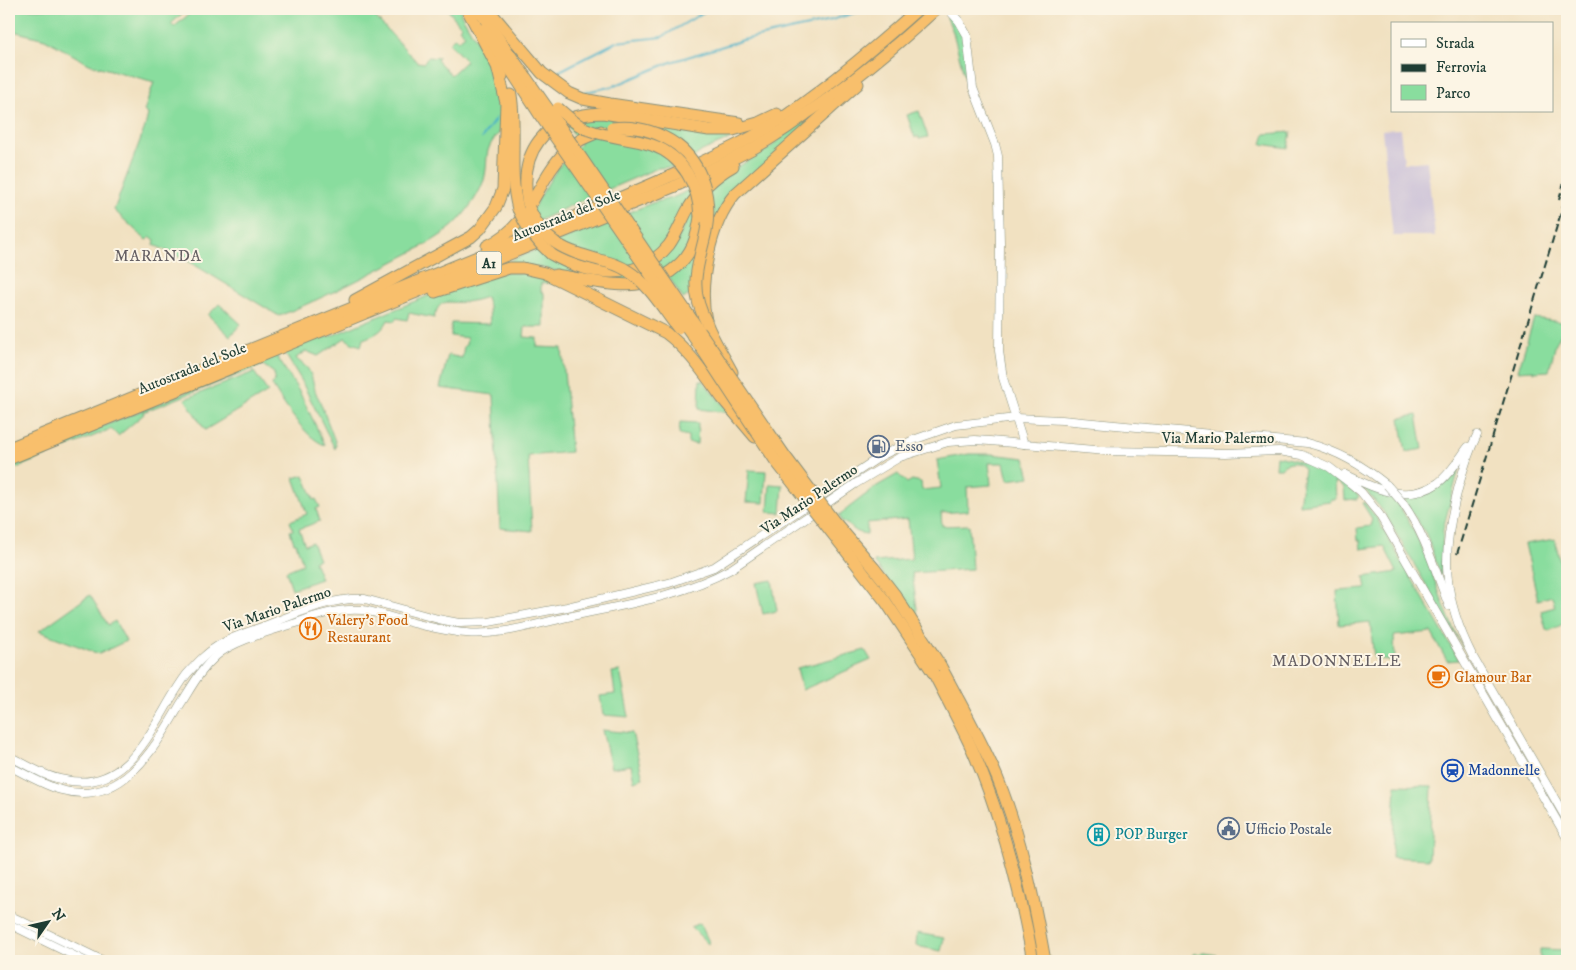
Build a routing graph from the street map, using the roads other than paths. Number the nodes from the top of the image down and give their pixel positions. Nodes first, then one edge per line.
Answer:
1 (468, 9) edge
2 (478, 9) edge
3 (488, 9) edge
4 (918, 9) edge
5 (936, 9) edge
6 (951, 11) edge
7 (906, 37) junction
8 (504, 45) junction
9 (498, 70) junction
10 (846, 70) junction
11 (758, 123) junction
12 (769, 140) junction
13 (545, 273) junction
14 (416, 282) junction
15 (353, 319) junction
16 (707, 323) junction
17 (258, 345) junction
18 (702, 350) junction
19 (751, 406) junction
20 (1016, 418) junction
21 (1024, 444) junction
22 (9, 448) edge
23 (9, 459) edge
24 (775, 460) junction
25 (1329, 467) junction
26 (1459, 631) junction
27 (9, 756) edge
28 (9, 766) edge
29 (1567, 820) edge
30 (1567, 838) edge
31 (9, 915) edge
32 (9, 924) edge
33 (85, 961) edge
34 (104, 961) edge
35 (1032, 961) edge
36 (1045, 961) edge

1 - 9 highway
1 - 18 highway, bridge
2 - 8 highway
3 - 11 highway
4 - 10 highway, Autostrada del Sole / A1
5 - 7 highway, Autostrada del Sole / A1
6 - 20 street
7 - 12 highway, Autostrada del Sole / A1
7 - 16 highway, A1, bridge
8 - 13 highway, bridge
8 - 19 highway, bridge
9 - 12 highway, bridge
9 - 17 highway
10 - 11 highway
10 - 14 highway, Autostrada del Sole / A1
11 - 18 highway, bridge
12 - 15 highway, Autostrada del Sole / A1
13 - 15 highway
13 - 24 highway, bridge
14 - 16 highway, bridge
14 - 17 highway, Autostrada del Sole / A1
15 - 23 highway, Autostrada del Sole / A1
16 - 19 highway, A1, bridge
17 - 22 highway, Autostrada del Sole / A1
18 - 24 highway, bridge
19 - 36 highway, bridge
20 - 21 street
20 - 26 street, Via Mario Palermo, bridge
20 - 27 street, Via Mario Palermo
21 - 25 street, Via Mario Palermo
21 - 28 street, Via Mario Palermo
24 - 35 highway, bridge
25 - 26 street
25 - 30 street, Via Mario Palermo
26 - 29 street
31 - 34 street
32 - 33 street

